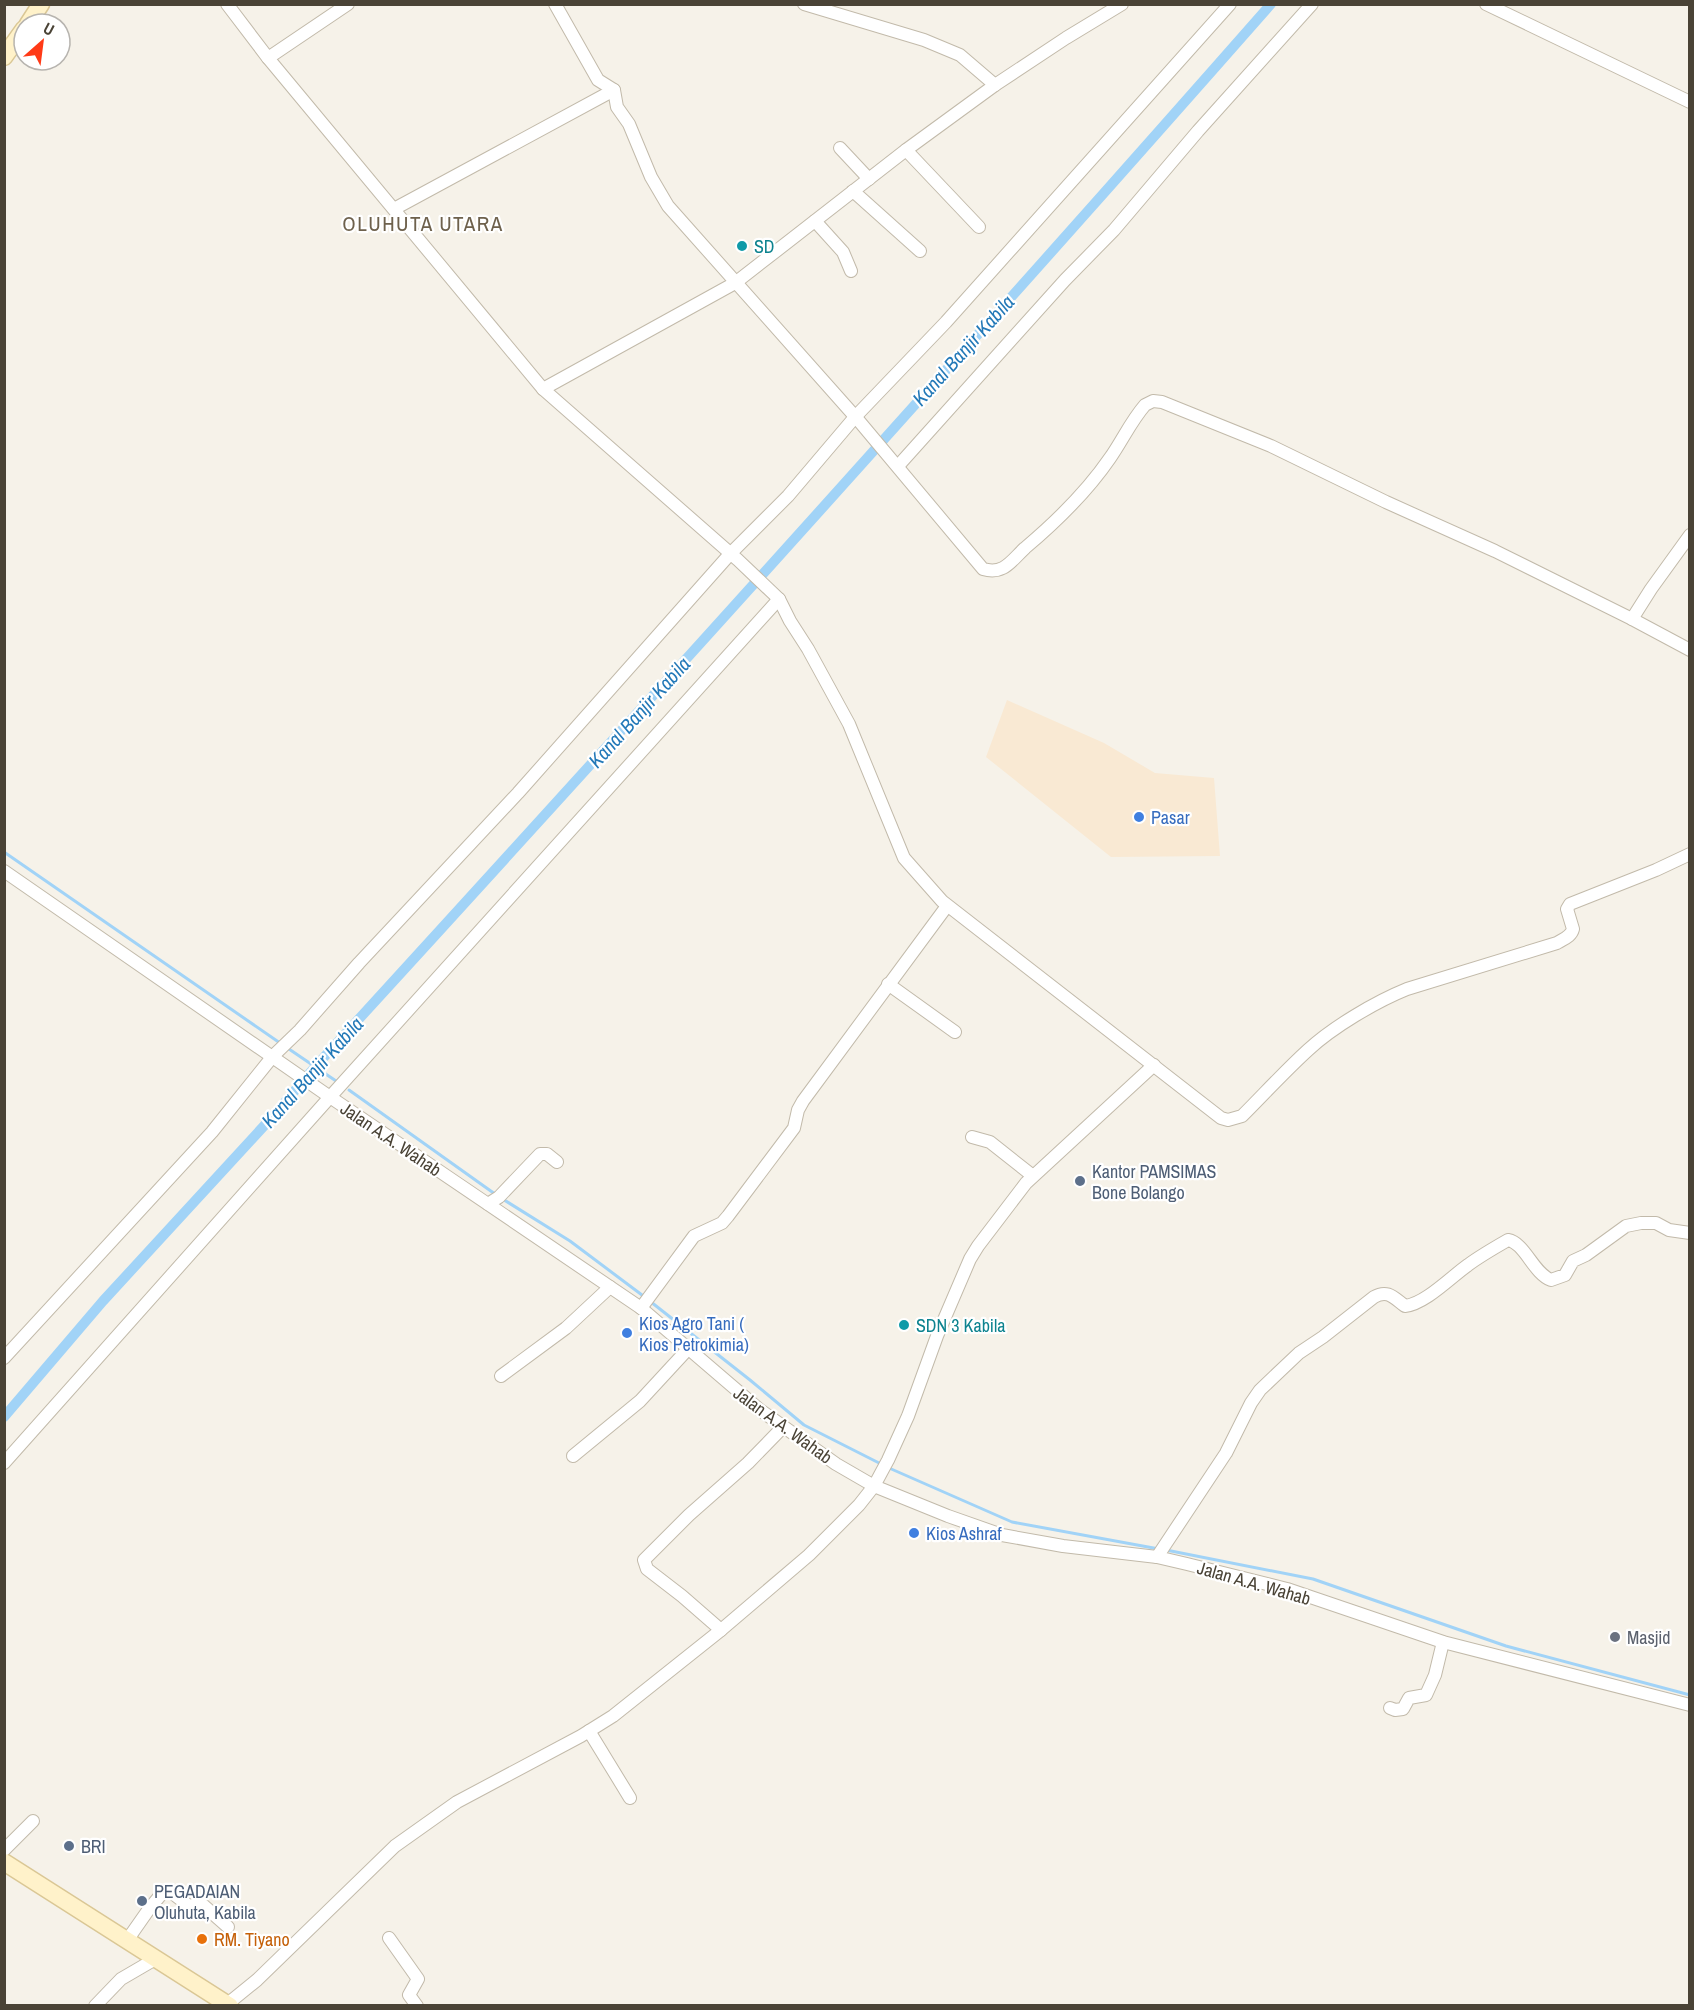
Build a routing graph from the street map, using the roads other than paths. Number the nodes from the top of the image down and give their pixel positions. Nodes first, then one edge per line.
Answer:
1 (227, 4) edge
2 (348, 4) edge
3 (555, 4) edge
4 (804, 4) edge
5 (1122, 4) edge
6 (1230, 4) edge
7 (1312, 4) edge
8 (1486, 4) edge
9 (268, 58) junction
10 (995, 85) junction
11 (614, 90) junction
12 (1689, 102) edge
13 (840, 148) dead end
14 (906, 150) junction
15 (869, 179) junction
16 (853, 191) junction
17 (394, 209) junction
18 (815, 221) junction
19 (979, 226) dead end
20 (920, 252) dead end
21 (851, 271) dead end
22 (735, 283) junction
23 (543, 389) junction
24 (857, 419) junction
25 (893, 461) junction
26 (1689, 535) edge
27 (734, 557) junction
28 (776, 596) junction
29 (1632, 619) junction
30 (1689, 650) edge
31 (1689, 854) edge
32 (4, 871) edge
33 (947, 906) junction
34 (888, 984) junction
35 (955, 1032) dead end
36 (277, 1059) junction
37 (1154, 1065) junction
38 (330, 1097) junction
39 (972, 1137) dead end
40 (556, 1162) dead end
41 (1033, 1176) junction
42 (495, 1199) junction
43 (1689, 1233) edge
44 (609, 1287) junction
45 (645, 1303) junction
46 (688, 1349) junction
47 (4, 1358) edge
48 (501, 1376) dead end
49 (783, 1427) junction
50 (573, 1456) dead end
51 (4, 1463) edge
52 (877, 1481) junction
53 (1161, 1552) junction
54 (721, 1630) junction
55 (1443, 1642) junction
56 (1689, 1706) edge
57 (1390, 1708) dead end
58 (589, 1731) junction
59 (630, 1798) dead end
60 (33, 1821) dead end
61 (4, 1850) edge
62 (4, 1862) edge
63 (228, 1927) dead end
64 (389, 1938) dead end
65 (128, 1939) junction
66 (157, 1958) junction
67 (227, 2005) edge
68 (95, 2006) edge
69 (417, 2006) edge

1 - 9 street
2 - 9 street
3 - 11 street
4 - 10 street
5 - 10 street
6 - 24 street
7 - 25 street
8 - 12 street
9 - 17 street
10 - 14 street
11 - 17 street
11 - 22 street
13 - 15 street
14 - 15 street
14 - 19 street
15 - 16 street
16 - 18 street
16 - 20 street
17 - 23 street
18 - 21 street
18 - 22 street
22 - 23 street
22 - 24 street
23 - 27 street
24 - 25 street
24 - 27 street
25 - 29 street
26 - 29 street
27 - 28 street
27 - 36 street
28 - 33 street
28 - 38 street
29 - 30 street
31 - 37 street
32 - 36 street, Jalan A.A. Wahab
33 - 34 street
33 - 37 street
34 - 35 street
34 - 45 street
36 - 38 street, Jalan A.A. Wahab
36 - 47 street
37 - 41 street
38 - 42 street, Jalan A.A. Wahab
38 - 51 street
39 - 41 street
40 - 42 street
41 - 52 street
42 - 44 street, Jalan A.A. Wahab
43 - 53 street
44 - 45 street, Jalan A.A. Wahab
44 - 48 street
45 - 46 street, Jalan A.A. Wahab
46 - 49 street, Jalan A.A. Wahab
46 - 50 street
49 - 52 street, Jalan A.A. Wahab
49 - 54 street
52 - 53 street, Jalan A.A. Wahab
52 - 54 street
53 - 55 street, Jalan A.A. Wahab
54 - 58 street
55 - 56 street, Jalan A.A. Wahab
55 - 57 street
58 - 59 street
58 - 67 street
60 - 61 street
62 - 65 main road
63 - 65 street
64 - 69 street
65 - 66 main road
66 - 67 main road
66 - 68 street

